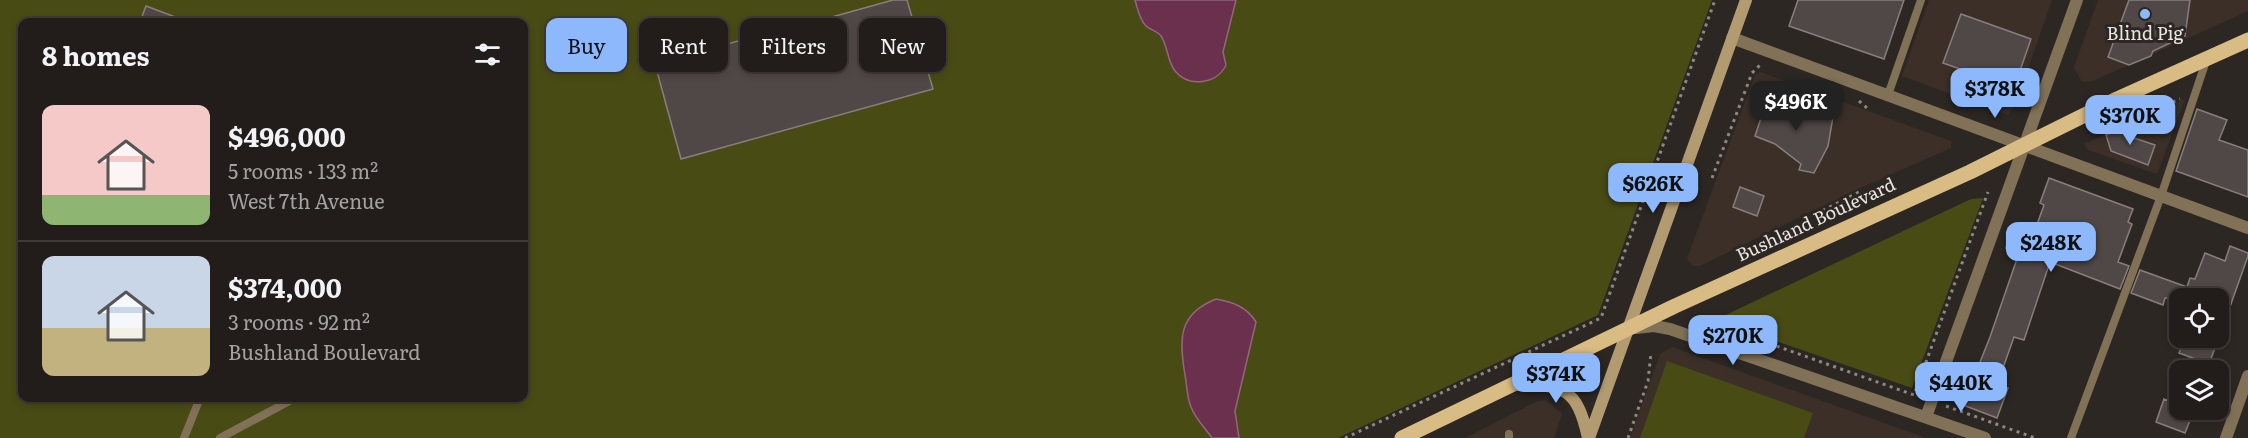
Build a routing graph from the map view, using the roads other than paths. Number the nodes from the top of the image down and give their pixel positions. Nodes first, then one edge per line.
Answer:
1 (1746, 0) edge
2 (1921, 0) edge
3 (2077, 0) edge
4 (1732, 38) junction
5 (2248, 40) edge
6 (2207, 57) junction
7 (1888, 95) junction
8 (2023, 146) junction
9 (2161, 196) junction
10 (2248, 228) edge
11 (1628, 329) junction
12 (2248, 376) edge
13 (1512, 385) junction
14 (198, 402) edge
15 (288, 402) edge
16 (1926, 417) junction
17 (184, 438) edge
18 (220, 438) edge
19 (1402, 438) edge
20 (1589, 438) edge
21 (1985, 438) edge
22 (2072, 438) edge
23 (2226, 438) edge

1 - 4 main road
2 - 7 lane
3 - 8 street
4 - 7 street
4 - 11 main road
5 - 6 main road, Bushland Boulevard
6 - 8 main road, Bushland Boulevard
6 - 9 lane
7 - 8 street
8 - 9 street
8 - 11 main road, Bushland Boulevard
8 - 16 street
9 - 10 street
9 - 22 lane
11 - 13 main road, Bushland Boulevard
11 - 16 street
11 - 20 main road
12 - 23 street
13 - 19 main road, Bushland Boulevard
13 - 20 main road
14 - 17 lane
15 - 18 lane
16 - 21 street

